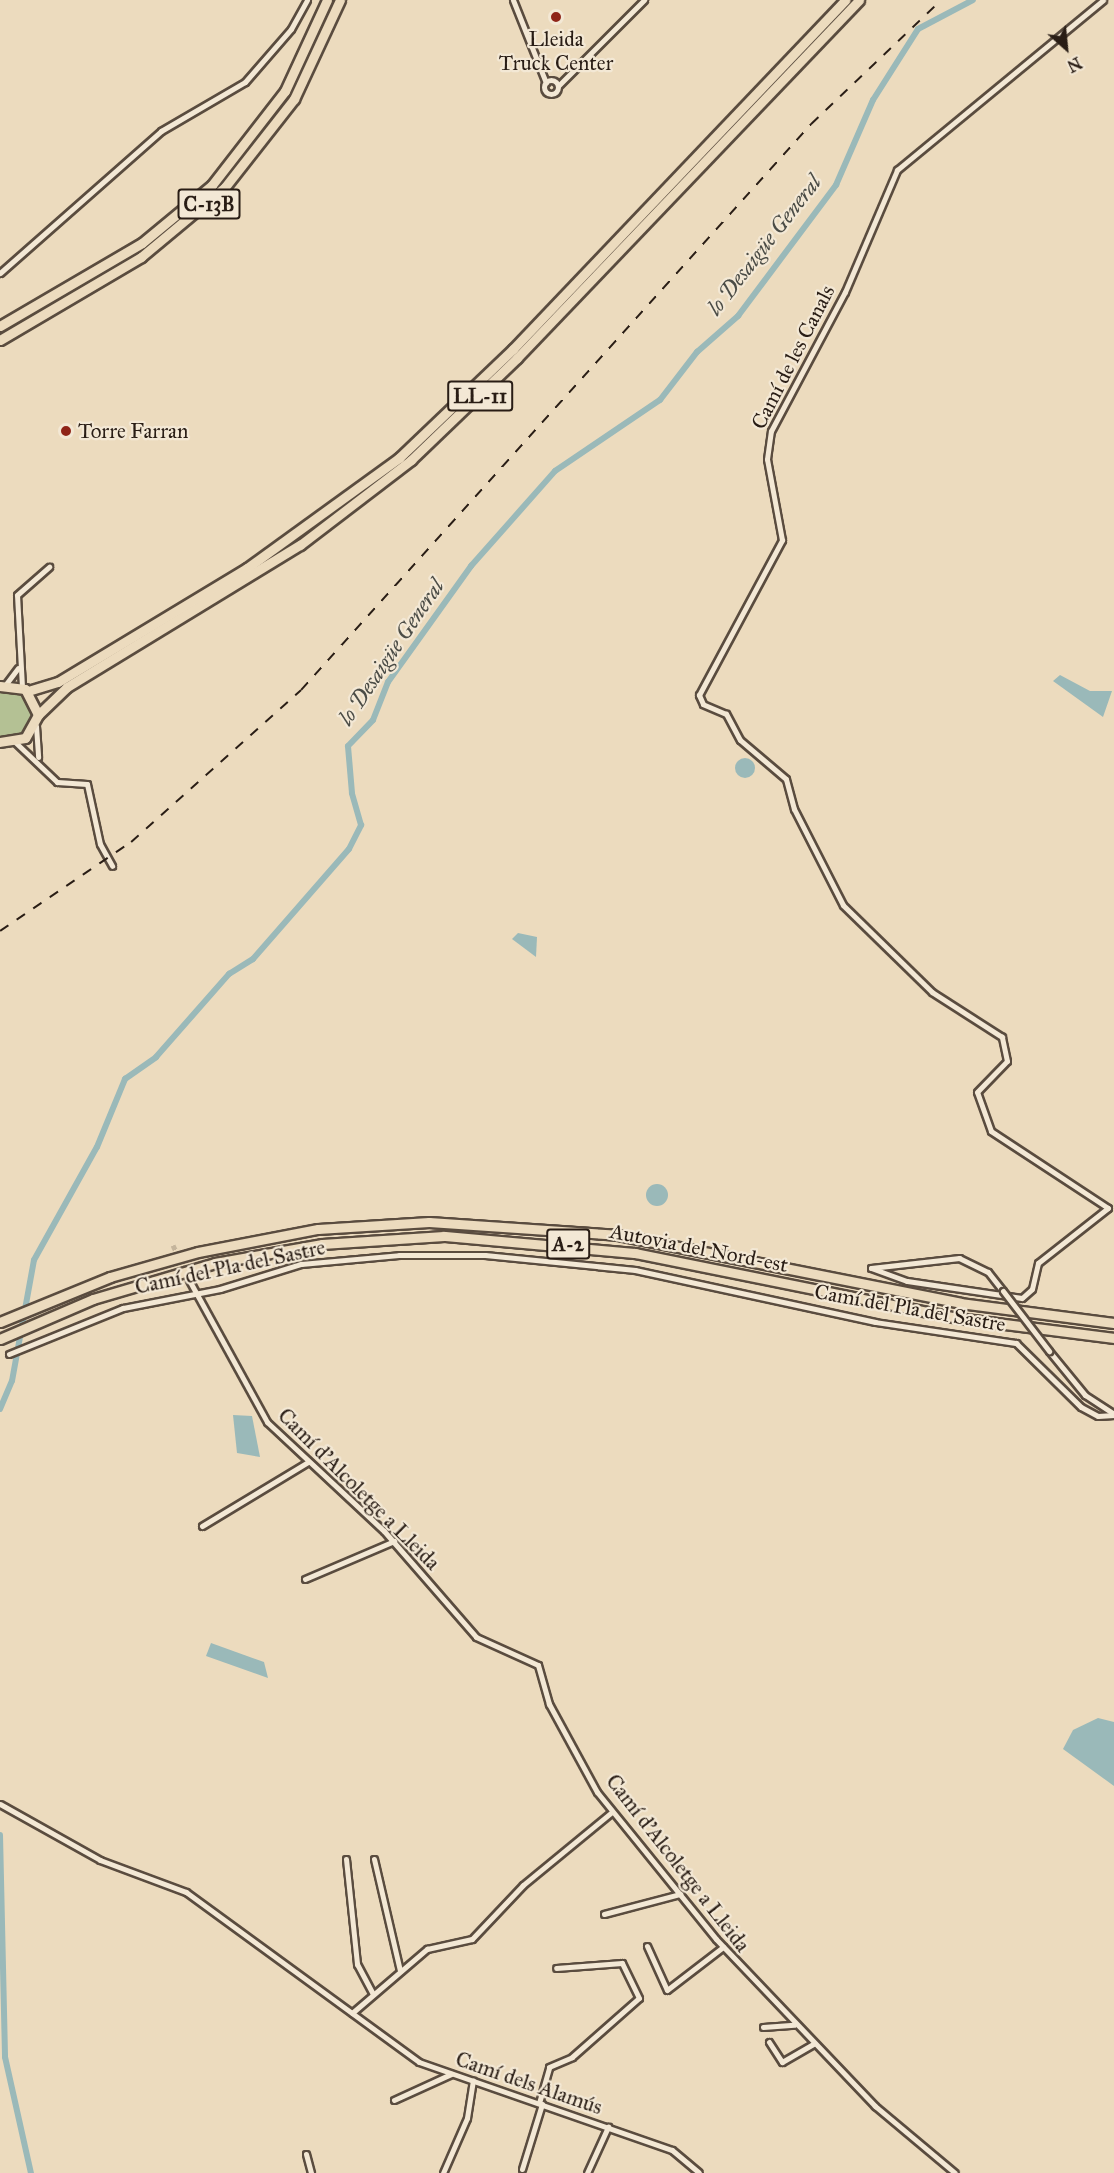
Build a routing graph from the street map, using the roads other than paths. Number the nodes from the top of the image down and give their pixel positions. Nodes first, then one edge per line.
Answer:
1 (307, 0) edge
2 (327, 0) edge
3 (340, 0) edge
4 (513, 0) edge
5 (644, 0) edge
6 (845, 0) edge
7 (859, 0) edge
8 (1103, 0) edge
9 (546, 83) junction
10 (558, 86) junction
11 (0, 273) edge
12 (0, 326) edge
13 (0, 340) edge
14 (49, 567) dead end
15 (18, 668) junction
16 (3, 685) edge
17 (25, 689) junction
18 (38, 715) junction
19 (36, 726) junction
20 (0, 742) edge
21 (15, 742) junction
22 (38, 759) junction
23 (112, 866) dead end
24 (1107, 1212) joint
25 (189, 1280) tunnel mouth
26 (195, 1295) junction
27 (0, 1322) edge
28 (1114, 1323) edge
29 (4, 1337) edge
30 (1114, 1338) edge
31 (9, 1354) dead end
32 (1114, 1415) edge
33 (308, 1462) junction
34 (202, 1526) dead end
35 (394, 1541) junction
36 (305, 1579) dead end
37 (0, 1804) edge
38 (612, 1812) junction
39 (346, 1859) dead end
40 (374, 1859) dead end
41 (680, 1893) junction
42 (604, 1914) dead end
43 (647, 1946) dead end
44 (723, 1947) junction
45 (556, 1968) dead end
46 (400, 1971) junction
47 (374, 1994) junction
48 (352, 2013) junction
49 (794, 2025) junction
50 (762, 2026) dead end
51 (769, 2042) dead end
52 (813, 2044) junction
53 (451, 2074) junction
54 (473, 2080) junction
55 (394, 2100) dead end
56 (540, 2103) junction
57 (608, 2127) junction
58 (306, 2154) dead end
59 (522, 2169) dead end
60 (311, 2173) edge
61 (443, 2173) edge
62 (587, 2173) edge
63 (699, 2173) edge
64 (955, 2173) edge

1 - 11 street
2 - 12 highway, C-13B
3 - 13 highway, C-13B
4 - 9 street
5 - 10 street
6 - 17 highway, LL-11
7 - 18 highway, LL-11
8 - 24 street, Camí de les Canals
9 - 10 street
9 - 10 street
14 - 15 street
15 - 16 street
15 - 17 street
16 - 17 highway, LL-11
17 - 18 highway
18 - 19 highway
19 - 21 highway
19 - 22 street
20 - 21 highway
21 - 22 street
22 - 23 street
24 - 32 street, Camí del Pla del Sastre, bridge
25 - 26 street, Camí d'Alcoletge a Lleida
26 - 31 street, Camí del Pla del Sastre
26 - 32 street, Camí del Pla del Sastre
26 - 33 street, Camí d'Alcoletge a Lleida
27 - 28 highway, Autovia del Nord-est / A-2
29 - 30 highway, Autovia del Nord-est / A-2
33 - 34 street
33 - 35 street, Camí d'Alcoletge a Lleida
35 - 36 street
35 - 38 street, Camí d'Alcoletge a Lleida
37 - 48 street, Camí dels Alamús
38 - 41 street, Camí d'Alcoletge a Lleida
38 - 46 street
39 - 47 street
40 - 46 street
41 - 42 street
41 - 44 street, Camí d'Alcoletge a Lleida
43 - 44 street
44 - 49 street, Camí d'Alcoletge a Lleida
45 - 56 street
46 - 47 street
47 - 48 street
48 - 53 street, Camí dels Alamús
49 - 50 street
49 - 52 street, Camí d'Alcoletge a Lleida
51 - 52 street
52 - 64 street, Camí d'Alcoletge a Lleida
53 - 54 street, Camí dels Alamús
53 - 55 street
54 - 56 street, Camí dels Alamús
54 - 61 street
56 - 57 street, Camí dels Alamús
56 - 59 street
57 - 62 street
57 - 63 street, Camí dels Alamús
58 - 60 street

